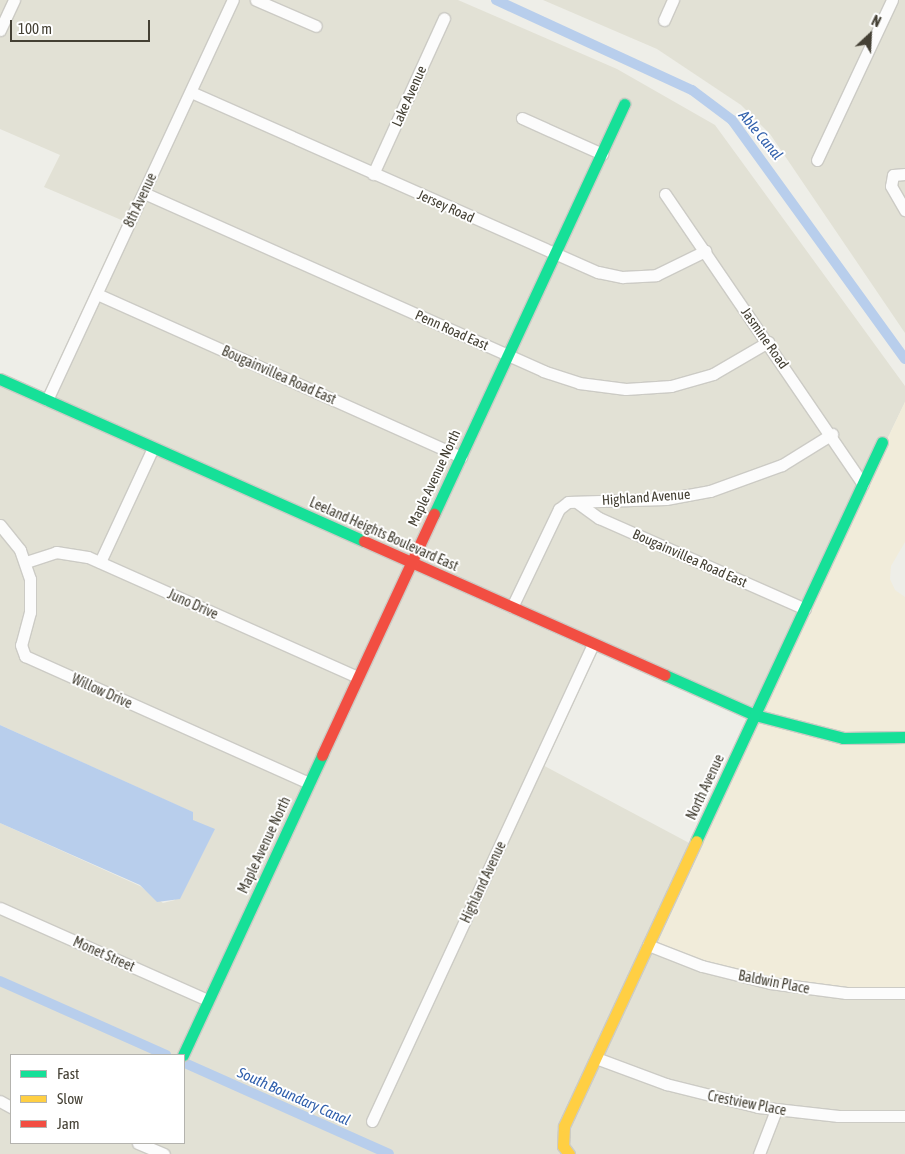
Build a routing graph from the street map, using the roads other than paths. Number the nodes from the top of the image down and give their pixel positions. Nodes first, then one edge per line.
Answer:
1 (14, 0) edge
2 (233, 0) edge
3 (256, 0) edge
4 (673, 0) edge
5 (892, 0) edge
6 (444, 18) dead end
7 (664, 20) dead end
8 (316, 26) dead end
9 (0, 30) edge
10 (191, 92) junction
11 (624, 104) dead end
12 (522, 118) dead end
13 (602, 154) junction
14 (817, 160) dead end
15 (373, 174) junction
16 (905, 174) edge
17 (144, 193) junction
18 (665, 194) dead end
19 (905, 210) edge
20 (705, 251) junction
21 (555, 254) junction
22 (97, 294) junction
23 (768, 342) junction
24 (508, 355) junction
25 (0, 379) edge
26 (47, 400) junction
27 (832, 434) junction
28 (882, 442) dead end
29 (153, 448) junction
30 (461, 456) junction
31 (863, 484) junction
32 (578, 503) junction
33 (0, 525) edge
34 (26, 562) junction
35 (100, 562) junction
36 (411, 562) junction
37 (512, 607) junction
38 (805, 609) junction
39 (594, 644) junction
40 (358, 677) junction
41 (755, 716) junction
42 (905, 737) edge
43 (309, 783) junction
44 (0, 908) edge
45 (648, 945) junction
46 (905, 993) edge
47 (208, 1000) junction
48 (183, 1054) edge
49 (596, 1058) junction
50 (776, 1110) junction
51 (905, 1116) edge
52 (372, 1121) dead end
53 (142, 1146) edge
54 (566, 1150) edge
55 (164, 1154) edge
56 (759, 1154) edge

1 - 9 street
2 - 10 street, 8th Avenue
3 - 8 street
4 - 7 street
5 - 14 street
6 - 15 street, Lake Avenue
10 - 15 street, Jersey Road
10 - 17 street, 8th Avenue
11 - 13 street, Maple Avenue North
12 - 13 street
13 - 21 street, Maple Avenue North
15 - 21 street, Jersey Road
16 - 19 street
17 - 22 street, 8th Avenue
17 - 24 street, Penn Road East
18 - 20 street, Jasmine Road
20 - 21 street, Jersey Road
20 - 23 street, Jasmine Road
21 - 24 street, Maple Avenue North
22 - 26 street, 8th Avenue
22 - 30 street, Bougainvillea Road East
23 - 24 street, Penn Road East
23 - 27 street, Jasmine Road
24 - 30 street, Maple Avenue North
25 - 26 street, Leeland Heights Boulevard East
26 - 29 street, Leeland Heights Boulevard East
27 - 31 street, Jasmine Road
27 - 32 street, Highland Avenue
28 - 31 street, North Avenue
29 - 35 street
29 - 36 street, Leeland Heights Boulevard East
30 - 36 street, Maple Avenue North
31 - 38 street, North Avenue
32 - 37 street, Highland Avenue
32 - 38 street, Bougainvillea Road East
33 - 34 street, Willow Drive
34 - 35 street, Juno Drive
34 - 43 street, Willow Drive
35 - 40 street, Juno Drive
36 - 37 street, Leeland Heights Boulevard East
36 - 40 street, Maple Avenue North
37 - 39 street, Leeland Heights Boulevard East
38 - 41 street, North Avenue
39 - 41 street, Leeland Heights Boulevard East
39 - 52 street, Highland Avenue
40 - 43 street, Maple Avenue North
41 - 42 street, Leeland Heights Boulevard East
41 - 45 street, North Avenue
43 - 47 street, Maple Avenue North
44 - 47 street, Monet Street
45 - 46 street, Baldwin Place
45 - 49 street, North Avenue
47 - 48 street, Maple Avenue North
49 - 50 street, Crestview Place
49 - 54 street, North Avenue
50 - 51 street, Crestview Place
50 - 56 street
53 - 55 street

